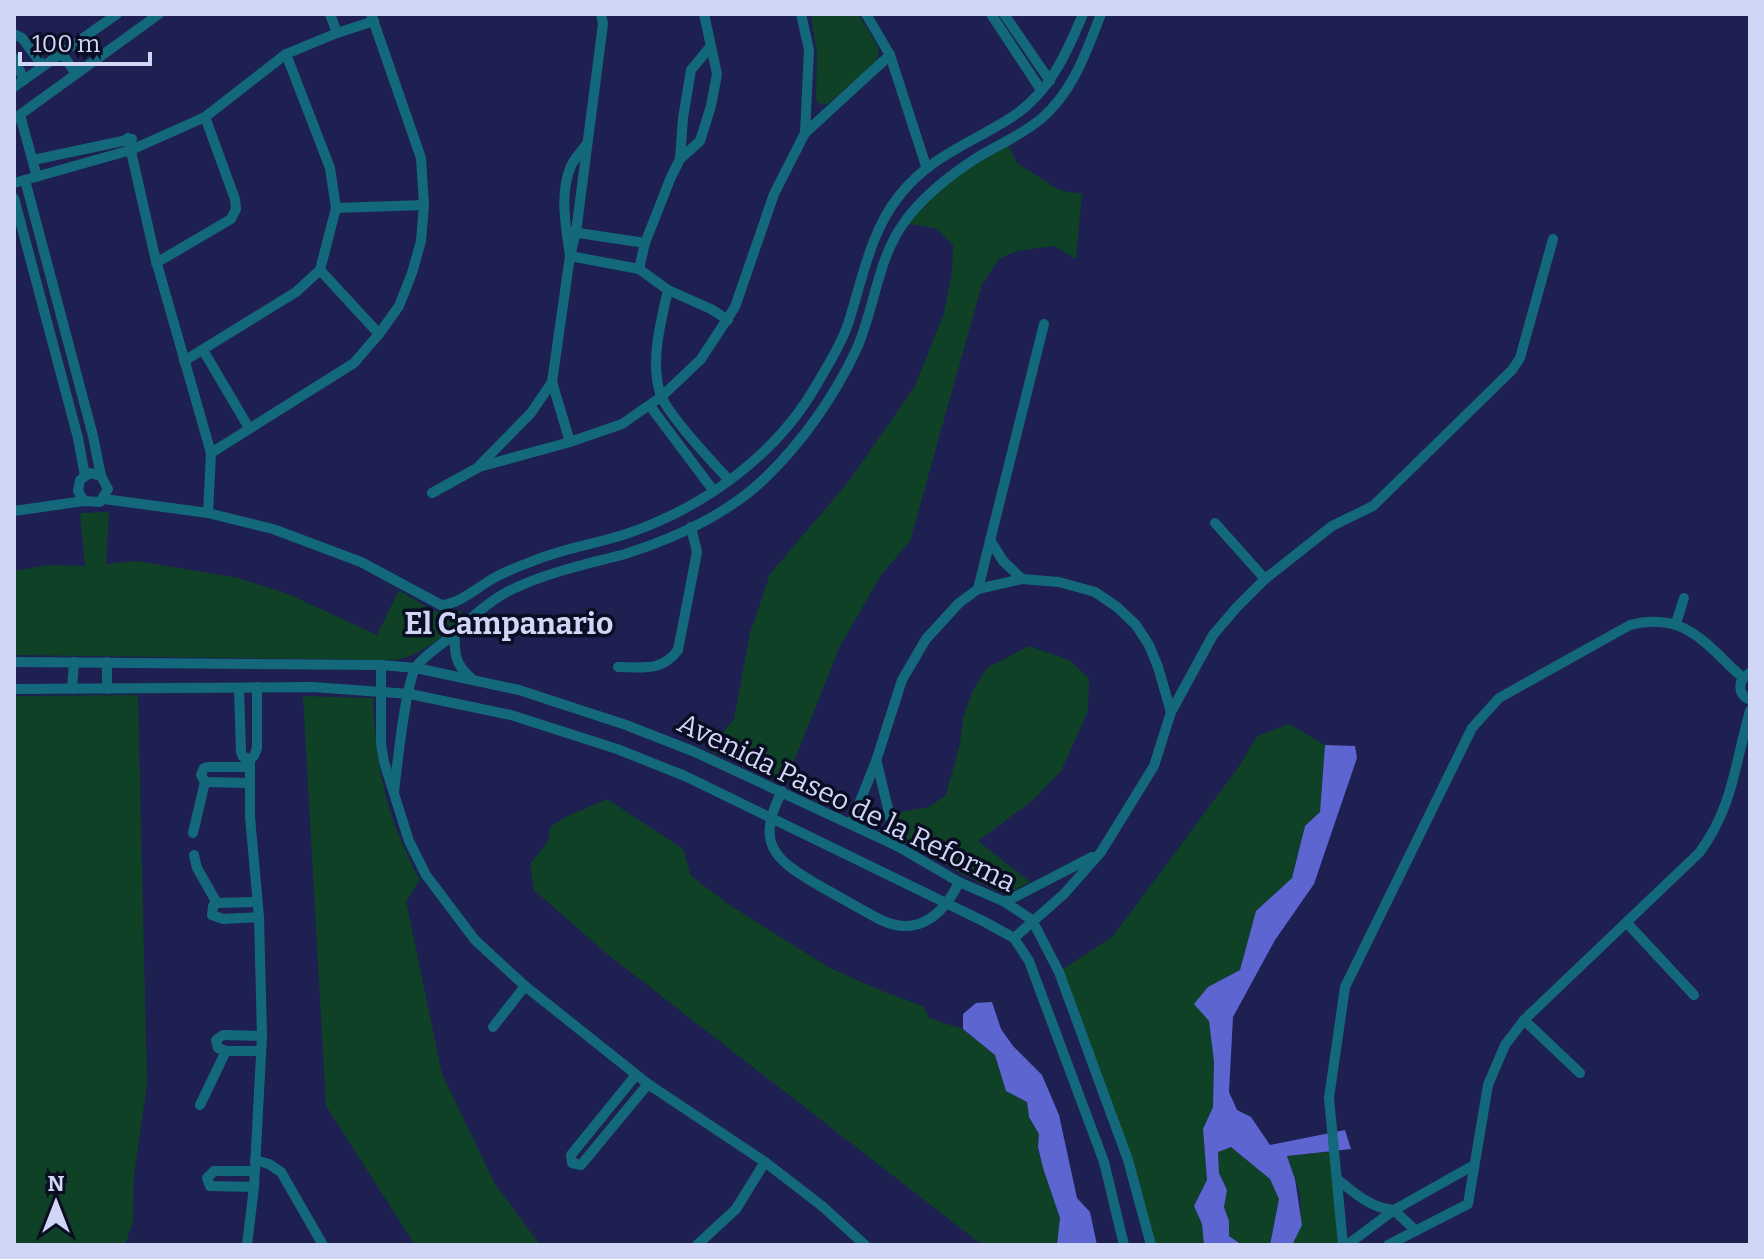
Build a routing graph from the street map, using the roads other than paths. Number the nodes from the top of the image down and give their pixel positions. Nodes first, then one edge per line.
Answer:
1 (117, 14) edge
2 (159, 14) edge
3 (330, 14) edge
4 (704, 14) edge
5 (801, 14) edge
6 (991, 14) edge
7 (1004, 14) edge
8 (1083, 14) edge
9 (1101, 14) edge
10 (870, 16) edge
11 (605, 17) edge
12 (373, 18) edge
13 (337, 33) junction
14 (14, 34) edge
15 (710, 47) junction
16 (61, 52) junction
17 (286, 54) junction
18 (890, 55) junction
19 (15, 62) edge
20 (43, 66) junction
21 (76, 74) junction
22 (24, 80) junction
23 (1050, 81) junction
24 (14, 87) edge
25 (1041, 90) junction
26 (17, 117) edge
27 (205, 117) junction
28 (805, 133) junction
29 (128, 138) junction
30 (145, 142) junction
31 (131, 150) junction
32 (680, 159) junction
33 (33, 160) junction
34 (926, 166) junction
35 (37, 177) junction
36 (20, 182) edge
37 (14, 198) edge
38 (424, 205) junction
39 (336, 208) junction
40 (572, 232) junction
41 (1553, 239) dead end
42 (645, 243) junction
43 (570, 256) junction
44 (156, 263) junction
45 (639, 269) junction
46 (320, 270) junction
47 (668, 290) junction
48 (728, 320) junction
49 (63, 322) junction
50 (1044, 324) dead end
51 (48, 326) junction
52 (379, 334) junction
53 (203, 350) junction
54 (184, 361) junction
55 (552, 382) junction
56 (661, 397) junction
57 (650, 406) junction
58 (249, 428) junction
59 (570, 442) junction
60 (211, 453) junction
61 (479, 467) junction
62 (85, 476) junction
63 (101, 476) junction
64 (729, 480) junction
65 (713, 490) junction
66 (432, 493) dead end
67 (104, 499) junction
68 (84, 501) junction
69 (14, 511) edge
70 (208, 513) junction
71 (1215, 523) dead end
72 (691, 527) junction
73 (990, 540) junction
74 (1022, 579) junction
75 (1265, 579) junction
76 (978, 589) junction
77 (1684, 598) dead end
78 (1676, 623) junction
79 (455, 633) junction
80 (14, 662) edge
81 (74, 662) junction
82 (107, 662) junction
83 (381, 665) junction
84 (618, 667) dead end
85 (416, 668) junction
86 (1746, 676) edge
87 (473, 679) junction
88 (257, 687) junction
89 (239, 688) junction
90 (14, 689) edge
91 (72, 689) junction
92 (107, 689) junction
93 (379, 691) junction
94 (410, 694) junction
95 (1750, 700) edge
96 (1750, 711) edge
97 (1171, 712) junction
98 (876, 761) junction
99 (249, 763) junction
100 (205, 782) junction
101 (249, 783) junction
102 (782, 791) junction
103 (394, 792) junction
104 (770, 816) junction
105 (851, 824) junction
106 (193, 833) dead end
107 (897, 846) junction
108 (1101, 852) junction
109 (194, 855) dead end
110 (959, 882) junction
111 (257, 902) junction
112 (1005, 902) junction
113 (217, 903) junction
114 (949, 903) junction
115 (259, 917) junction
116 (1032, 920) junction
117 (1627, 923) junction
118 (1014, 938) junction
119 (525, 986) junction
120 (1694, 995) dead end
121 (1524, 1020) junction
122 (493, 1027) dead end
123 (262, 1036) junction
124 (226, 1051) junction
125 (261, 1051) junction
126 (1580, 1073) dead end
127 (636, 1075) junction
128 (648, 1084) junction
129 (200, 1105) dead end
130 (765, 1162) junction
131 (255, 1165) junction
132 (1474, 1165) junction
133 (1337, 1179) junction
134 (254, 1187) junction
135 (1394, 1210) junction
136 (1414, 1229) junction
137 (247, 1245) edge
138 (323, 1245) edge
139 (697, 1245) edge
140 (865, 1245) edge
141 (1124, 1245) edge
142 (1151, 1245) edge
143 (1345, 1245) edge
144 (1388, 1245) edge

1 - 16 street
2 - 21 street
3 - 13 street
4 - 15 street
5 - 28 street
6 - 25 street
7 - 23 street
8 - 23 street
9 - 72 street
10 - 18 street
11 - 40 street
12 - 13 street
12 - 38 street
13 - 17 street
14 - 20 street
15 - 32 street
15 - 32 street
16 - 20 street
16 - 21 street
17 - 27 street
17 - 39 street
18 - 28 street
18 - 34 street
19 - 22 street
20 - 22 street
21 - 26 street
22 - 24 street
23 - 25 street
25 - 34 street
26 - 33 street
27 - 30 street
27 - 44 street
28 - 48 street
29 - 30 street
29 - 31 street
29 - 33 street
30 - 31 street
31 - 35 street
31 - 44 street
32 - 42 street
33 - 35 street
34 - 64 street
35 - 36 street
36 - 49 street
37 - 51 street
38 - 39 street
38 - 52 street
39 - 46 street
40 - 42 street
40 - 43 street
41 - 75 street
42 - 45 street
43 - 45 street
43 - 55 street
44 - 54 street
45 - 47 street
46 - 52 street
46 - 53 street
47 - 48 street
47 - 56 street
48 - 56 street
49 - 51 street
49 - 63 street
50 - 73 street
51 - 62 street
52 - 58 street
53 - 54 street
53 - 58 street
54 - 60 street
55 - 59 street
55 - 61 street
56 - 57 street
56 - 64 street
57 - 59 street
57 - 65 street
58 - 60 street
59 - 61 street
60 - 70 street
61 - 66 street
62 - 63 street
62 - 68 street
63 - 67 street
64 - 65 street
65 - 70 street
67 - 68 street
67 - 70 street
68 - 69 street
71 - 75 street
72 - 79 street
72 - 84 street
73 - 74 street
73 - 76 street
74 - 76 street
74 - 97 street
75 - 97 street
76 - 98 street
77 - 78 street
78 - 86 street
78 - 133 street
79 - 85 street
79 - 87 street
80 - 81 street, Avenida Paseo de la Reforma
81 - 82 street, Avenida Paseo de la Reforma
81 - 91 street
82 - 83 street, Avenida Paseo de la Reforma
82 - 92 street
83 - 85 street, Avenida Paseo de la Reforma
83 - 93 street
85 - 87 street, Avenida Paseo de la Reforma
85 - 94 street
86 - 95 street
87 - 102 street, Avenida Paseo de la Reforma
88 - 89 street, Avenida Paseo de la Reforma
88 - 93 street, Avenida Paseo de la Reforma
88 - 99 street
89 - 92 street, Avenida Paseo de la Reforma
89 - 99 street
90 - 91 street, Avenida Paseo de la Reforma
91 - 92 street, Avenida Paseo de la Reforma
93 - 94 street, Avenida Paseo de la Reforma
93 - 103 street
94 - 103 street
94 - 104 street, Avenida Paseo de la Reforma
96 - 117 street
97 - 108 street
98 - 105 street
98 - 107 street
99 - 100 street
99 - 101 street
100 - 101 street
100 - 106 street
101 - 111 street
102 - 104 street
102 - 105 street, Avenida Paseo de la Reforma
103 - 119 street
104 - 114 street, Avenida Paseo de la Reforma
104 - 114 street
105 - 107 street, Avenida Paseo de la Reforma
107 - 110 street, Avenida Paseo de la Reforma
108 - 112 street
108 - 116 street
109 - 113 street
110 - 112 street, Avenida Paseo de la Reforma
110 - 114 street
111 - 113 street
111 - 115 street
112 - 116 street, Avenida Paseo de la Reforma
113 - 115 street
114 - 118 street, Avenida Paseo de la Reforma
115 - 123 street
116 - 118 street
116 - 142 street, Avenida Paseo de la Reforma
117 - 120 street
117 - 121 street
118 - 141 street, Avenida Paseo de la Reforma
119 - 122 street
119 - 127 street
121 - 126 street
121 - 132 street
123 - 124 street
123 - 125 street
124 - 125 street
124 - 129 street
125 - 131 street
127 - 128 street
127 - 128 street
128 - 130 street
130 - 139 street
130 - 140 street
131 - 134 street
131 - 134 street
131 - 138 street
132 - 135 street
132 - 136 street
133 - 135 street
133 - 143 street
134 - 137 street
135 - 136 street
135 - 143 street
136 - 144 street

